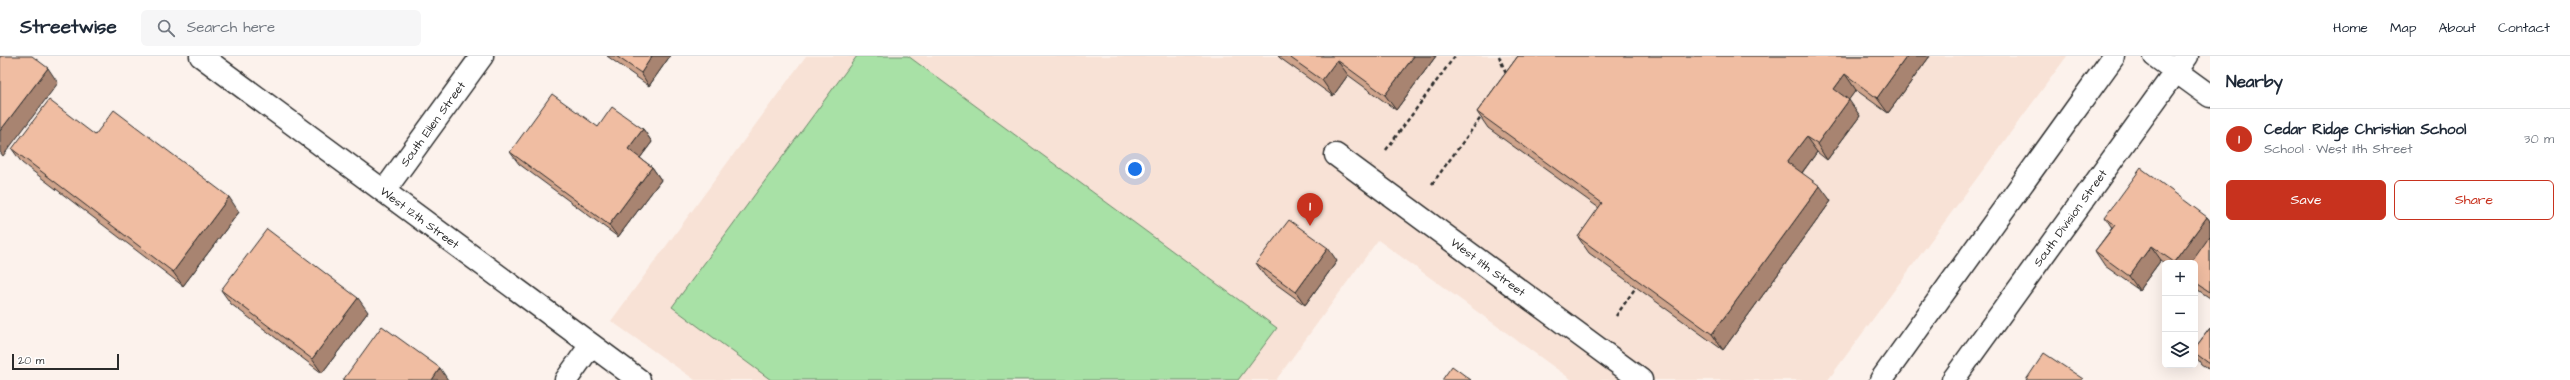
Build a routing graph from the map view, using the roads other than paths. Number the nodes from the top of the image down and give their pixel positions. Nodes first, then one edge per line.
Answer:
1 (201, 56) edge
2 (482, 56) edge
3 (2114, 56) edge
4 (2155, 56) edge
5 (2182, 64) edge
6 (2210, 96) edge
7 (1336, 155) dead end
8 (384, 191) junction
9 (591, 345) junction
10 (566, 380) edge
11 (639, 380) edge
12 (1641, 380) edge
13 (1881, 380) edge
14 (1953, 380) edge

1 - 8 street, West 12th Street
2 - 8 street, South Ellen Street
3 - 13 street
4 - 5 street
5 - 6 street
5 - 14 street, South Division Street
7 - 12 street, West 11th Street
8 - 9 street, West 12th Street
9 - 10 street
9 - 11 street, West 12th Street

